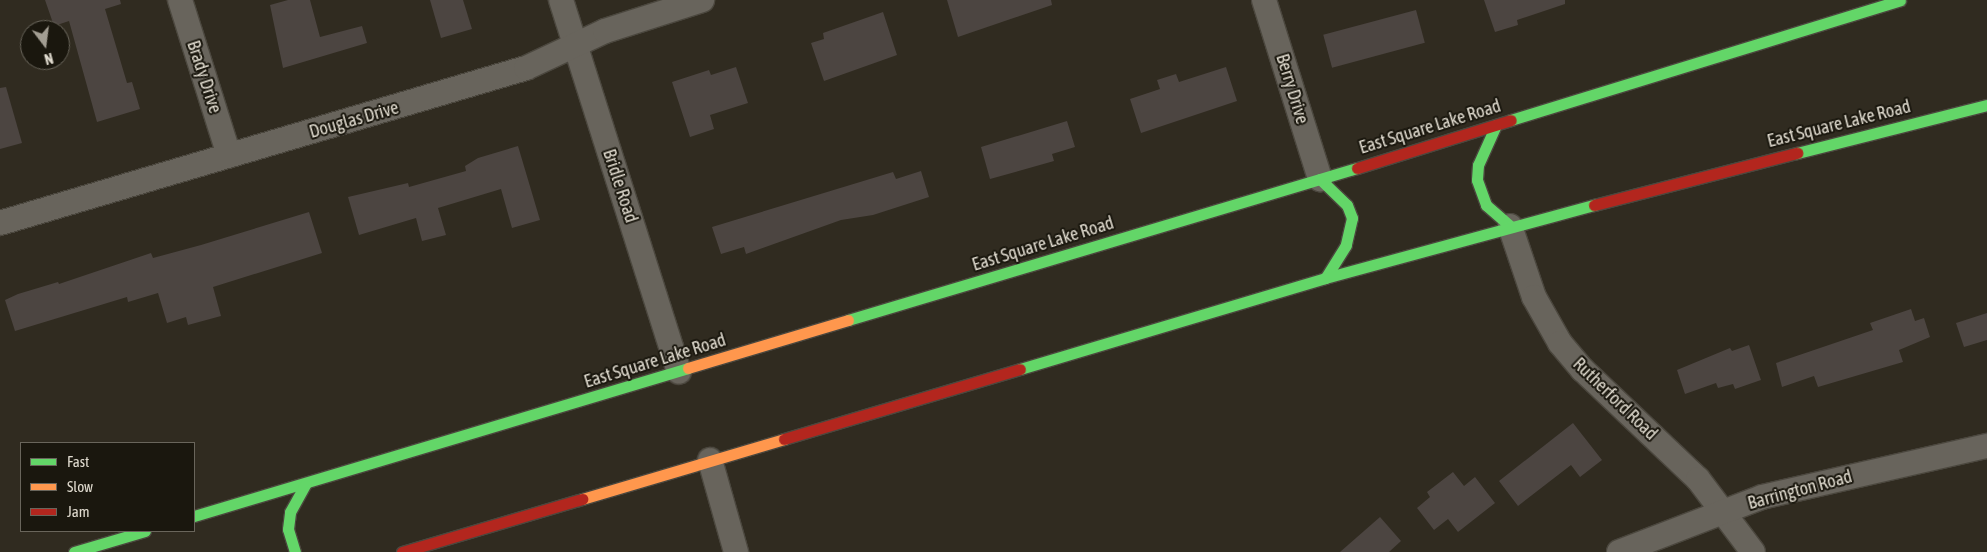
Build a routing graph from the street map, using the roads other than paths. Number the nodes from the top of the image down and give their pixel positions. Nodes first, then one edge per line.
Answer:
1 (180, 0) edge
2 (561, 0) edge
3 (702, 0) edge
4 (1264, 0) edge
5 (1900, 0) edge
6 (575, 43) junction
7 (1987, 105) edge
8 (1496, 125) junction
9 (229, 155) junction
10 (1320, 179) junction
11 (0, 222) edge
12 (1510, 226) junction
13 (1325, 278) junction
14 (679, 372) junction
15 (1987, 446) edge
16 (710, 460) junction
17 (306, 483) junction
18 (1723, 512) junction
19 (195, 516) edge
20 (142, 532) edge
21 (74, 552) edge
22 (295, 552) edge
23 (402, 552) edge
24 (736, 552) edge
25 (1619, 552) edge
26 (1753, 552) edge

1 - 9 street, Brady Drive
2 - 6 street, Bridle Road
3 - 6 street, Douglas Drive
4 - 10 street, Berry Drive
5 - 8 highway, East Square Lake Road
6 - 9 street, Douglas Drive
6 - 14 street, Bridle Road
7 - 12 highway, East Square Lake Road
8 - 10 highway, East Square Lake Road
8 - 12 highway
9 - 11 street, Douglas Drive
10 - 13 highway
10 - 14 highway, East Square Lake Road
12 - 13 highway, East Square Lake Road
12 - 18 street, Rutherford Road
13 - 16 highway, East Square Lake Road
14 - 17 highway, East Square Lake Road
15 - 18 street, Barrington Road
16 - 23 highway, East Square Lake Road
16 - 24 street
17 - 19 highway, East Square Lake Road
17 - 22 highway
18 - 25 street, Barrington Road
18 - 26 street, Rutherford Road
20 - 21 highway

